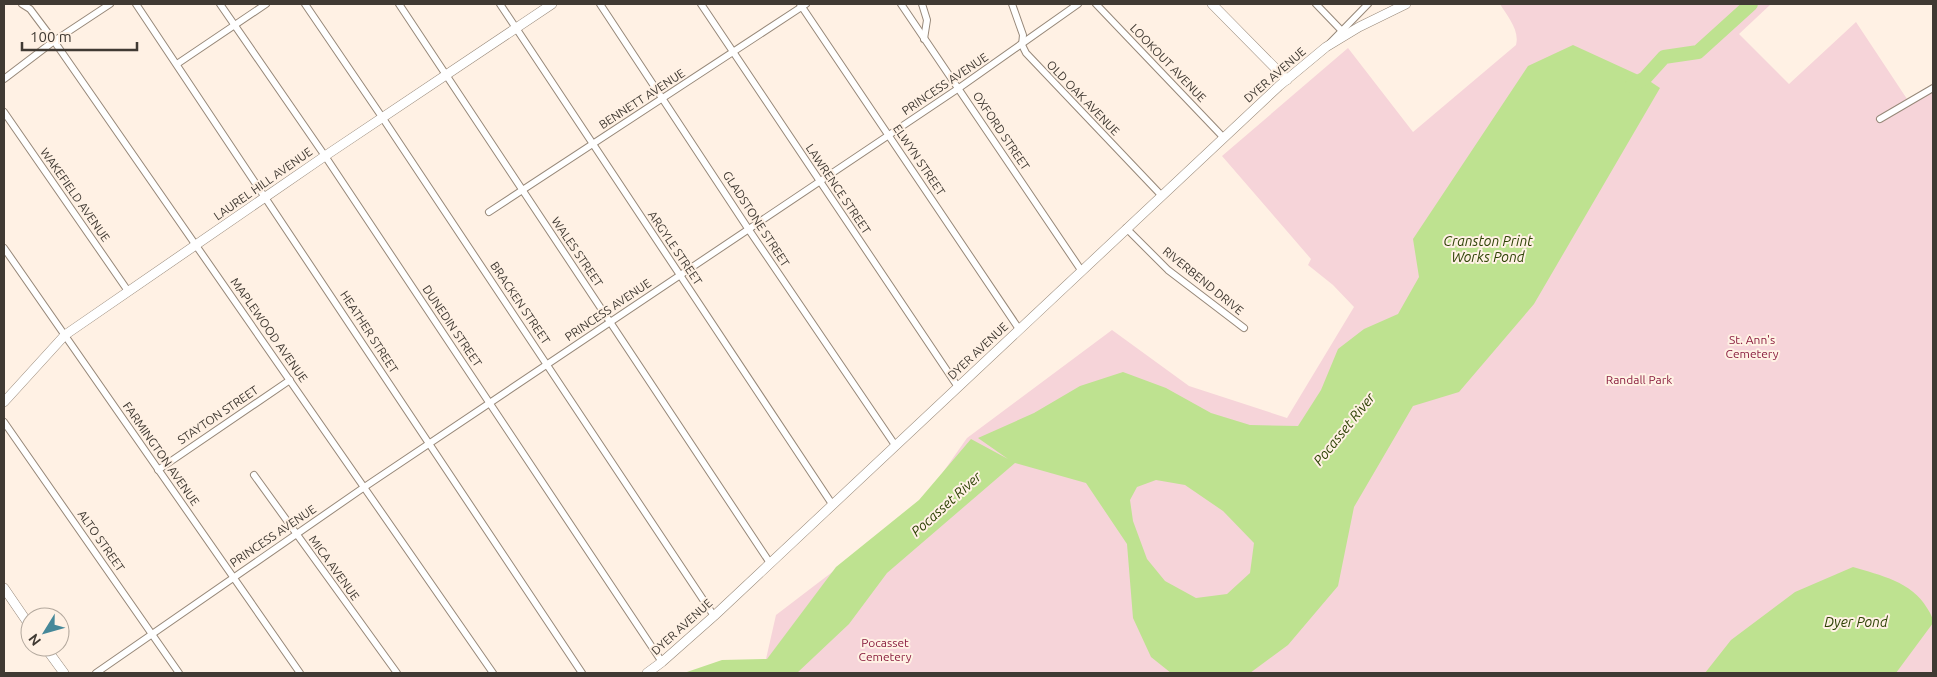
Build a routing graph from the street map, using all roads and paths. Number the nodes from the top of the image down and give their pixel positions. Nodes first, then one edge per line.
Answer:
1 (22, 4) edge
2 (110, 4) edge
3 (136, 4) edge
4 (220, 4) edge
5 (266, 4) edge
6 (305, 4) edge
7 (399, 4) edge
8 (500, 4) edge
9 (552, 4) edge
10 (600, 4) edge
11 (701, 4) edge
12 (901, 4) edge
13 (922, 4) edge
14 (1012, 4) edge
15 (1078, 4) edge
16 (1096, 4) edge
17 (1212, 4) edge
18 (1316, 4) edge
19 (1368, 4) edge
20 (1406, 4) edge
21 (802, 5) edge
22 (235, 25) junction
23 (516, 28) junction
24 (1341, 30) junction
25 (924, 39) junction
26 (54, 42) junction
27 (1022, 44) junction
28 (1326, 47) junction
29 (734, 53) junction
30 (177, 64) junction
31 (446, 74) junction
32 (4, 79) edge
33 (1287, 80) junction
34 (959, 88) junction
35 (1933, 88) edge
36 (663, 98) junction
37 (4, 112) edge
38 (382, 117) junction
39 (1880, 120) dead end
40 (888, 135) junction
41 (1223, 137) junction
42 (593, 145) junction
43 (325, 156) junction
44 (821, 182) junction
45 (522, 189) junction
46 (1161, 194) junction
47 (265, 197) junction
48 (488, 212) dead end
49 (1126, 228) junction
50 (749, 230) junction
51 (196, 245) junction
52 (4, 248) edge
53 (1081, 270) junction
54 (680, 275) junction
55 (128, 291) junction
56 (610, 322) junction
57 (1244, 328) dead end
58 (1019, 329) junction
59 (65, 335) junction
60 (547, 364) junction
61 (290, 380) junction
62 (958, 387) junction
63 (4, 402) edge
64 (490, 403) junction
65 (4, 422) edge
66 (429, 444) junction
67 (895, 445) junction
68 (158, 470) junction
69 (254, 475) dead end
70 (363, 488) junction
71 (832, 504) junction
72 (296, 534) junction
73 (770, 563) junction
74 (233, 577) junction
75 (4, 588) edge
76 (20, 611) edge
77 (714, 616) junction
78 (152, 634) junction
79 (52, 657) edge
80 (662, 662) junction
81 (64, 673) edge
82 (96, 673) edge
83 (179, 673) edge
84 (300, 673) edge
85 (397, 673) edge
86 (493, 673) edge
87 (582, 673) edge
88 (647, 673) edge

1 - 26 street, MAPLEWOOD AVENUE
2 - 26 street
3 - 30 street, HEATHER STREET
4 - 22 street, DUNEDIN STREET
5 - 22 street
6 - 38 street, BRACKEN STREET
7 - 31 street, WALES STREET
8 - 23 street, ARGYLE STREET
9 - 23 main road, LAUREL HILL AVENUE
10 - 36 street, GLADSTONE STREET
11 - 29 street, LAWRENCE STREET
12 - 25 street, OXFORD STREET
13 - 25 street
14 - 27 street, OLD OAK AVENUE
15 - 27 street, PRINCESS AVENUE
16 - 41 street, LOOKOUT AVENUE
17 - 33 main road
18 - 24 street
19 - 24 street, DYER AVENUE
20 - 28 main road, DYER AVENUE
21 - 29 street, BENNETT AVENUE
21 - 40 street, ELWYN STREET
22 - 30 street
22 - 43 street, DUNEDIN STREET
23 - 31 main road, LAUREL HILL AVENUE
23 - 42 street, ARGYLE STREET
24 - 28 street, DYER AVENUE
25 - 34 street, OXFORD STREET
26 - 32 street
26 - 51 street, MAPLEWOOD AVENUE
27 - 34 street, PRINCESS AVENUE
27 - 46 street, OLD OAK AVENUE
28 - 33 main road, DYER AVENUE
29 - 36 street, BENNETT AVENUE
29 - 44 street, LAWRENCE STREET
30 - 47 street, HEATHER STREET
31 - 38 main road, LAUREL HILL AVENUE
31 - 45 street, WALES STREET
33 - 41 main road, DYER AVENUE
34 - 40 street, PRINCESS AVENUE
34 - 53 street, OXFORD STREET
35 - 39 street
36 - 42 street, BENNETT AVENUE
36 - 50 street, GLADSTONE STREET
37 - 55 street, WAKEFIELD AVENUE
38 - 43 main road, LAUREL HILL AVENUE
38 - 60 street, BRACKEN STREET
40 - 44 street, PRINCESS AVENUE
40 - 58 street, ELWYN STREET
41 - 46 main road, DYER AVENUE
42 - 45 street, BENNETT AVENUE
42 - 54 street, ARGYLE STREET
43 - 47 main road, LAUREL HILL AVENUE
43 - 64 street, DUNEDIN STREET
44 - 50 street, PRINCESS AVENUE
44 - 62 street, LAWRENCE STREET
45 - 48 street, BENNETT AVENUE
45 - 56 street, WALES STREET
46 - 49 main road, DYER AVENUE
47 - 51 main road, LAUREL HILL AVENUE
47 - 66 street, HEATHER STREET
49 - 53 main road, DYER AVENUE
49 - 57 street, RIVERBEND DRIVE
50 - 54 street, PRINCESS AVENUE
50 - 67 street, GLADSTONE STREET
51 - 55 main road, LAUREL HILL AVENUE
51 - 61 street, MAPLEWOOD AVENUE
52 - 59 street, FARMINGTON AVENUE
53 - 58 main road, DYER AVENUE
54 - 56 street, PRINCESS AVENUE
54 - 71 street, ARGYLE STREET
55 - 59 main road, LAUREL HILL AVENUE
56 - 60 street, PRINCESS AVENUE
56 - 73 street, WALES STREET
58 - 62 main road, DYER AVENUE
59 - 63 main road, LAUREL HILL AVENUE
59 - 68 street, FARMINGTON AVENUE
60 - 64 street, PRINCESS AVENUE
60 - 77 street, BRACKEN STREET
61 - 68 street, STAYTON STREET
61 - 70 street, MAPLEWOOD AVENUE
62 - 67 main road, DYER AVENUE
64 - 66 street, PRINCESS AVENUE
64 - 80 street, DUNEDIN STREET
65 - 78 street, ALTO STREET
66 - 70 street, PRINCESS AVENUE
66 - 87 street, HEATHER STREET
67 - 71 main road, DYER AVENUE
68 - 74 street, FARMINGTON AVENUE
69 - 72 street, MICA AVENUE
70 - 72 street, PRINCESS AVENUE
70 - 86 street, MAPLEWOOD AVENUE
71 - 73 main road, DYER AVENUE
72 - 74 street, PRINCESS AVENUE
72 - 85 street, MICA AVENUE
73 - 77 main road, DYER AVENUE
74 - 78 street, PRINCESS AVENUE
74 - 84 street, FARMINGTON AVENUE
75 - 76 main road
77 - 80 main road, DYER AVENUE
78 - 82 street, PRINCESS AVENUE
78 - 83 street, ALTO STREET
79 - 81 main road
80 - 88 main road, DYER AVENUE

